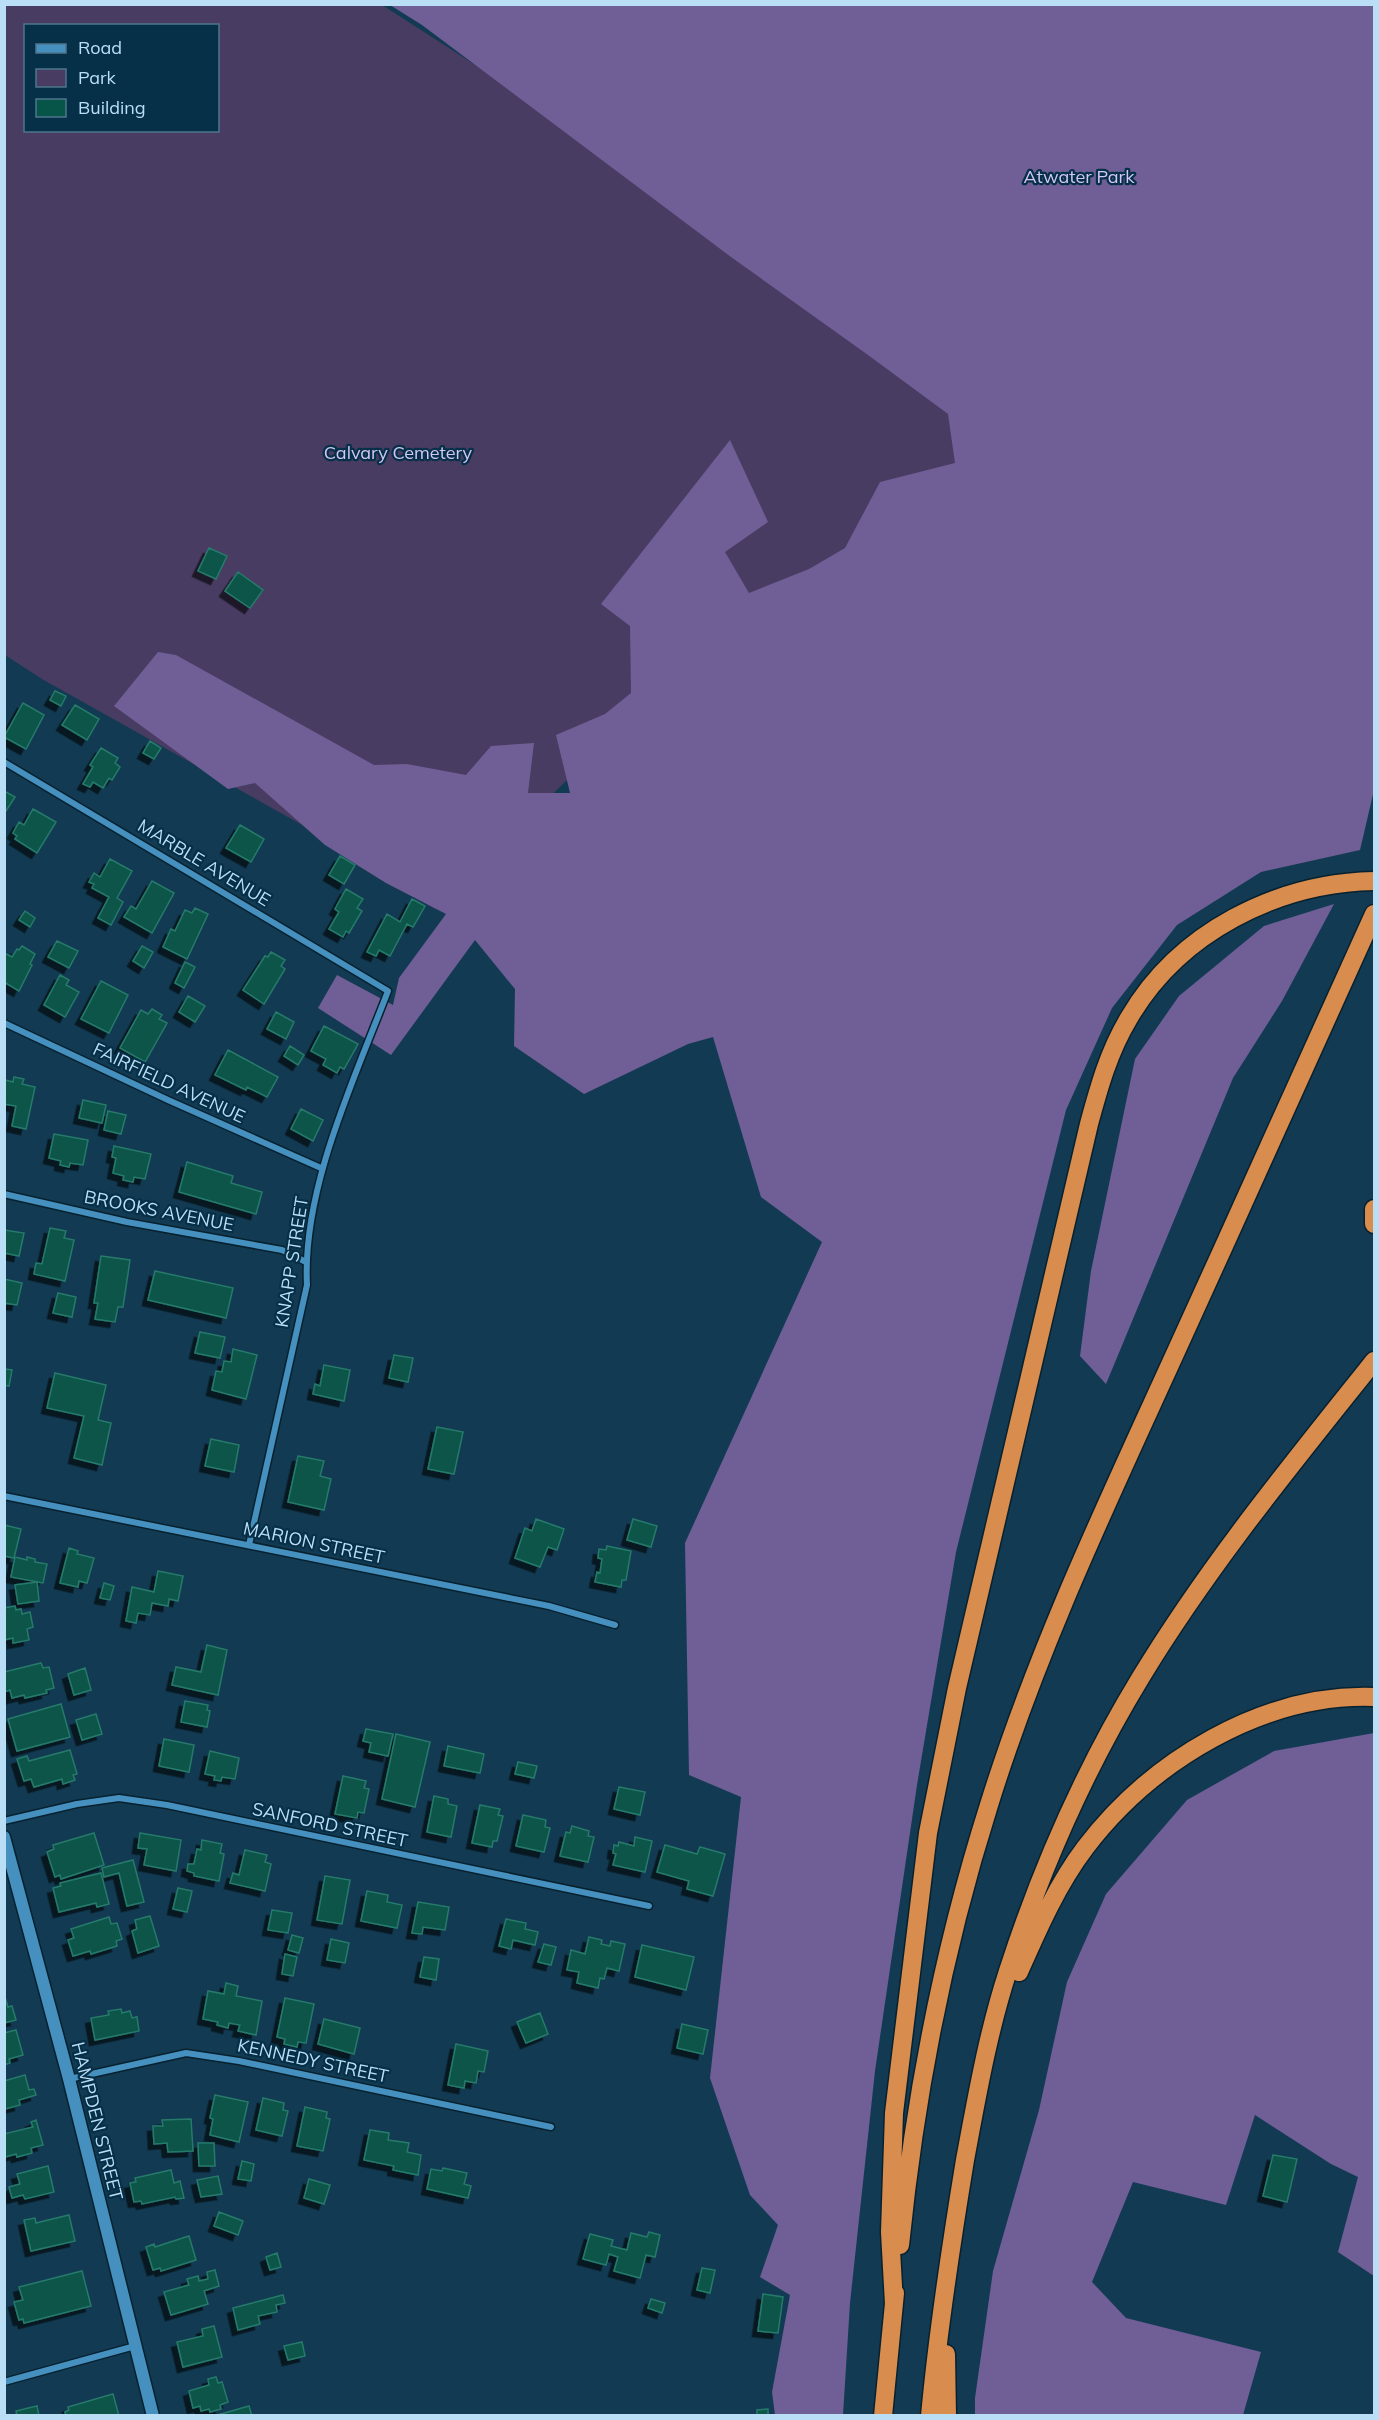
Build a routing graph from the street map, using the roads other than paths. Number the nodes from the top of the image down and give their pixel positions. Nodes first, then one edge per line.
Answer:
1 (4, 762) edge
2 (1374, 881) edge
3 (1374, 914) edge
4 (388, 991) joint
5 (4, 1023) edge
6 (321, 1168) junction
7 (4, 1194) edge
8 (1374, 1209) edge
9 (1374, 1224) edge
10 (306, 1262) junction
11 (1374, 1361) edge
12 (4, 1496) edge
13 (249, 1545) junction
14 (615, 1625) dead end
15 (1374, 1697) edge
16 (4, 1821) edge
17 (4, 1837) edge
18 (649, 1906) dead end
19 (981, 2078) junction
20 (69, 2079) junction
21 (551, 2127) dead end
22 (945, 2286) junction
23 (894, 2304) junction
24 (135, 2346) junction
25 (4, 2382) edge
26 (153, 2415) edge
27 (883, 2415) edge
28 (930, 2415) edge
29 (946, 2415) edge

1 - 4 street, MARBLE AVENUE
2 - 23 highway
3 - 23 highway
4 - 6 street, KNAPP STREET
5 - 6 street, FAIRFIELD AVENUE
6 - 10 street, KNAPP STREET
7 - 10 street, BROOKS AVENUE
8 - 9 highway
10 - 13 street, KNAPP STREET
11 - 19 highway
12 - 13 street, MARION STREET
13 - 14 street, MARION STREET
15 - 19 highway
16 - 18 street, SANFORD STREET
17 - 20 main road, HAMPDEN STREET
19 - 22 highway
20 - 21 street, KENNEDY STREET
20 - 24 main road, HAMPDEN STREET
22 - 28 highway
22 - 29 highway
23 - 27 highway
24 - 25 street
24 - 26 main road, HAMPDEN STREET

